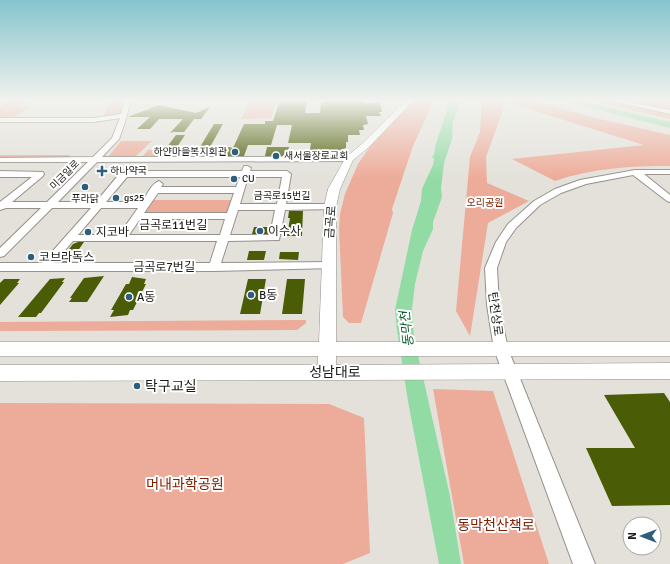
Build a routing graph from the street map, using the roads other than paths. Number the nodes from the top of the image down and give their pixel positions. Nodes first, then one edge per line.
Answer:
1 (120, 126) edge
2 (384, 126) edge
3 (350, 159) junction
4 (0, 160) edge
5 (95, 160) junction
6 (136, 160) junction
7 (250, 160) junction
8 (635, 172) junction
9 (670, 172) edge
10 (0, 174) edge
11 (124, 174) junction
12 (165, 174) junction
13 (245, 174) junction
14 (154, 190) junction
15 (240, 190) junction
16 (670, 199) edge
17 (50, 205) junction
18 (144, 205) junction
19 (1, 206) edge
20 (97, 206) junction
21 (281, 207) junction
22 (330, 207) junction
23 (233, 211) junction
24 (136, 216) junction
25 (70, 238) junction
26 (122, 238) junction
27 (224, 238) junction
28 (0, 254) edge
29 (214, 266) junction
30 (329, 266) junction
31 (0, 267) edge
32 (46, 267) junction
33 (328, 348) junction
34 (0, 349) edge
35 (501, 349) junction
36 (670, 349) edge
37 (509, 371) junction
38 (670, 371) edge
39 (0, 373) edge
40 (327, 373) junction
41 (584, 564) edge

1 - 5 street, 미금일로
2 - 3 main road, 금곡로
3 - 7 street
3 - 22 main road, 금곡로
4 - 5 street
5 - 6 street
5 - 17 street, 미금일로
6 - 7 street
6 - 11 street
7 - 13 street, 금곡로11번길
8 - 9 street, 탄천상로
8 - 16 street
8 - 35 street, 탄천상로
10 - 19 street
11 - 12 street
11 - 20 street
12 - 13 street
12 - 14 street, 금곡로11번길
13 - 15 street, 금곡로11번길
13 - 21 street
14 - 15 street
14 - 18 street, 금곡로11번길
15 - 23 street, 금곡로11번길
17 - 19 street
17 - 20 street
17 - 28 street, 미금일로
18 - 20 street
18 - 24 street, 금곡로11번길
20 - 25 street
21 - 22 street, 금곡로15번길
21 - 23 street, 금곡로15번길
21 - 27 street, 금곡로11번길
22 - 30 main road, 금곡로
23 - 24 street, 금곡로15번길
23 - 27 street, 금곡로11번길
24 - 26 street, 금곡로11번길
25 - 26 street, 금곡로11번길
25 - 32 street
26 - 27 street, 금곡로11번길
27 - 29 street, 금곡로11번길
29 - 30 street, 금곡로7번길
29 - 32 street, 금곡로7번길
30 - 33 main road, 금곡로
31 - 32 street, 금곡로7번길
33 - 34 main road, 성남대로
33 - 35 main road, 성남대로
33 - 40 main road, 금곡로
35 - 36 main road, 성남대로
35 - 37 street, 탄천상로
37 - 38 main road, 성남대로
37 - 40 main road, 성남대로
37 - 41 street, 탄천상로
39 - 40 main road, 성남대로

